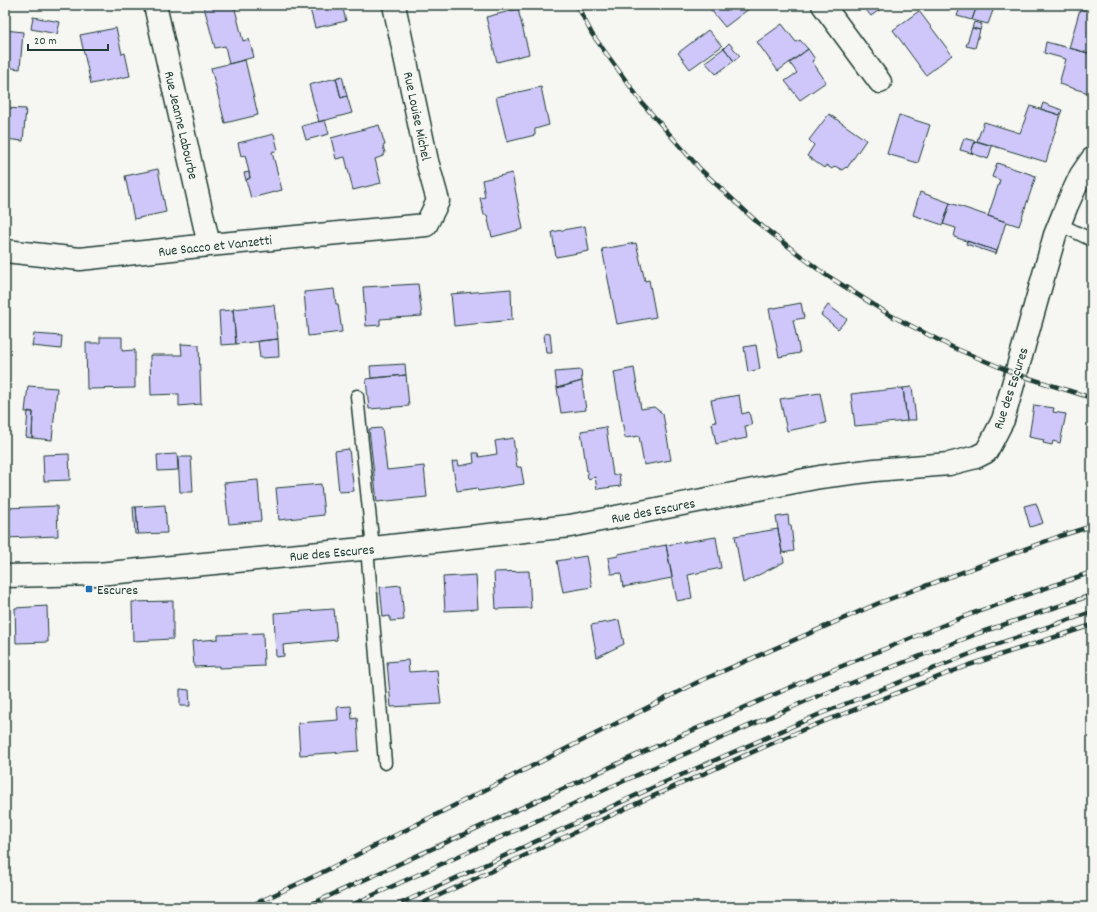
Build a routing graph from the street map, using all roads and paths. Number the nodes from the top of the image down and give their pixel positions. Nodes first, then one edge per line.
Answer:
1 (155, 5) edge
2 (394, 5) edge
3 (823, 5) edge
4 (880, 82) dead end
5 (1092, 159) edge
6 (1059, 224) junction
7 (426, 225) joint
8 (1092, 240) edge
9 (209, 245) junction
10 (5, 251) edge
11 (357, 396) dead end
12 (370, 548) junction
13 (5, 576) edge
14 (385, 763) dead end

1 - 9 street, Rue Jeanne Labourbe
2 - 7 street, Rue Louise Michel
3 - 4 street
5 - 6 street, Rue des Escures
6 - 8 lane
6 - 12 street, Rue des Escures
7 - 9 street, Rue Sacco et Vanzetti
9 - 10 street, Rue Sacco et Vanzetti
11 - 12 lane
12 - 13 street, Rue des Escures
12 - 14 lane

